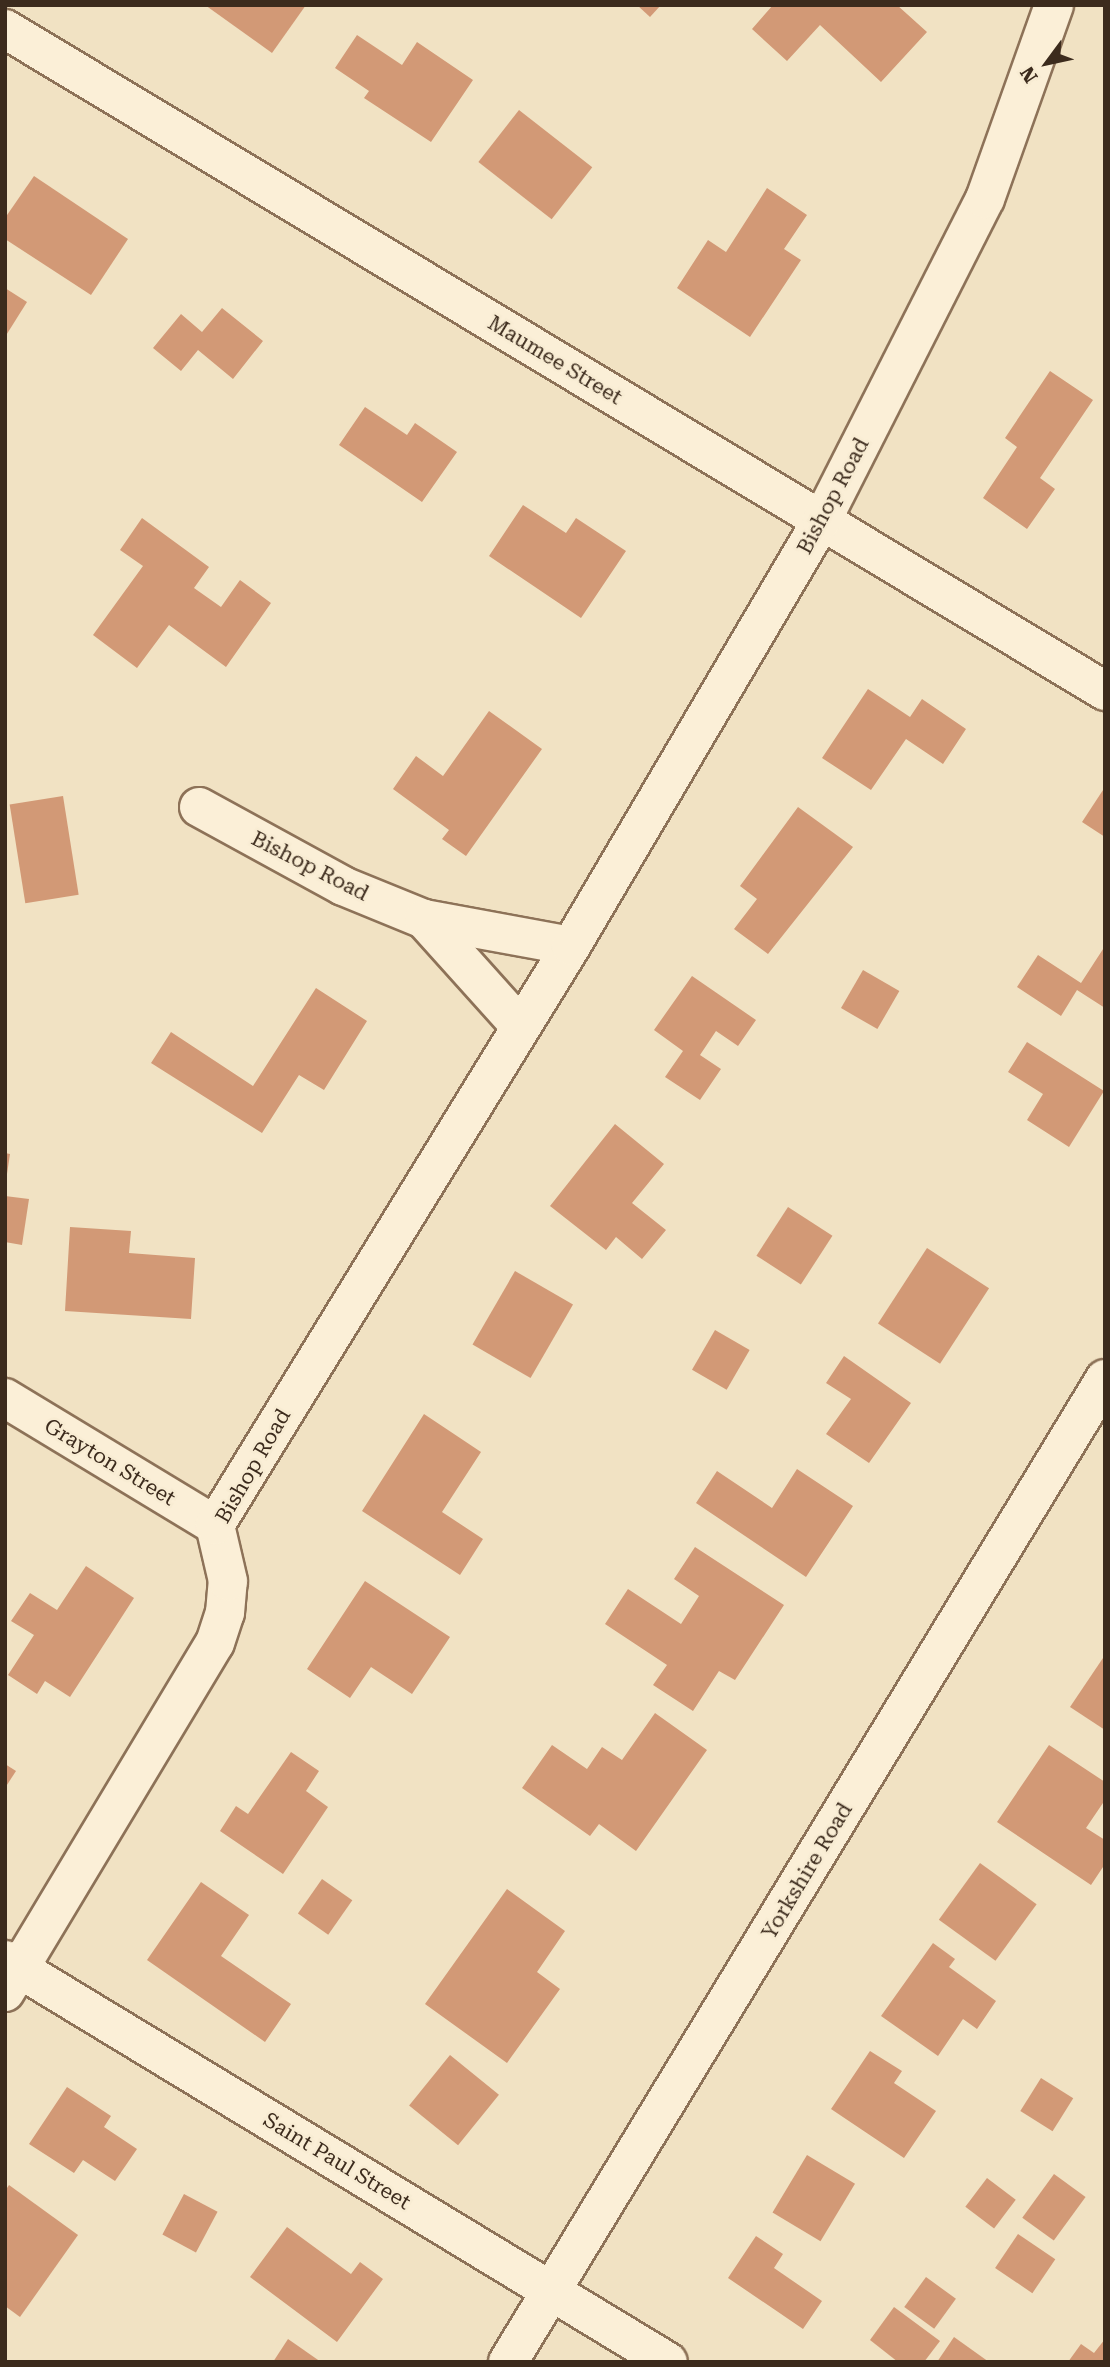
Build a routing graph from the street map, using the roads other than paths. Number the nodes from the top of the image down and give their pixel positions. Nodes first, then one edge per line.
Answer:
1 (17, 5) edge
2 (1047, 11) edge
3 (5, 27) edge
4 (822, 520) junction
5 (1105, 691) edge
6 (199, 807) dead end
7 (424, 919) junction
8 (571, 946) junction
9 (521, 1027) junction
10 (1105, 1380) edge
11 (5, 1398) edge
12 (215, 1525) junction
13 (10, 1974) edge
14 (551, 2291) junction
15 (508, 2362) edge
16 (668, 2362) edge

1 - 3 street
2 - 4 street, Bishop Road
3 - 4 street, Maumee Street
4 - 5 street, Maumee Street
4 - 8 street, Bishop Road
6 - 7 street, Bishop Road
7 - 8 street, Bishop Road
7 - 9 street, Bishop Road
8 - 9 street, Bishop Road
9 - 12 street, Bishop Road
10 - 14 street, Yorkshire Road
11 - 12 street, Grayton Street
12 - 13 street, Bishop Road
13 - 14 street, Saint Paul Street
14 - 15 street, Yorkshire Road
14 - 16 street, Saint Paul Street

